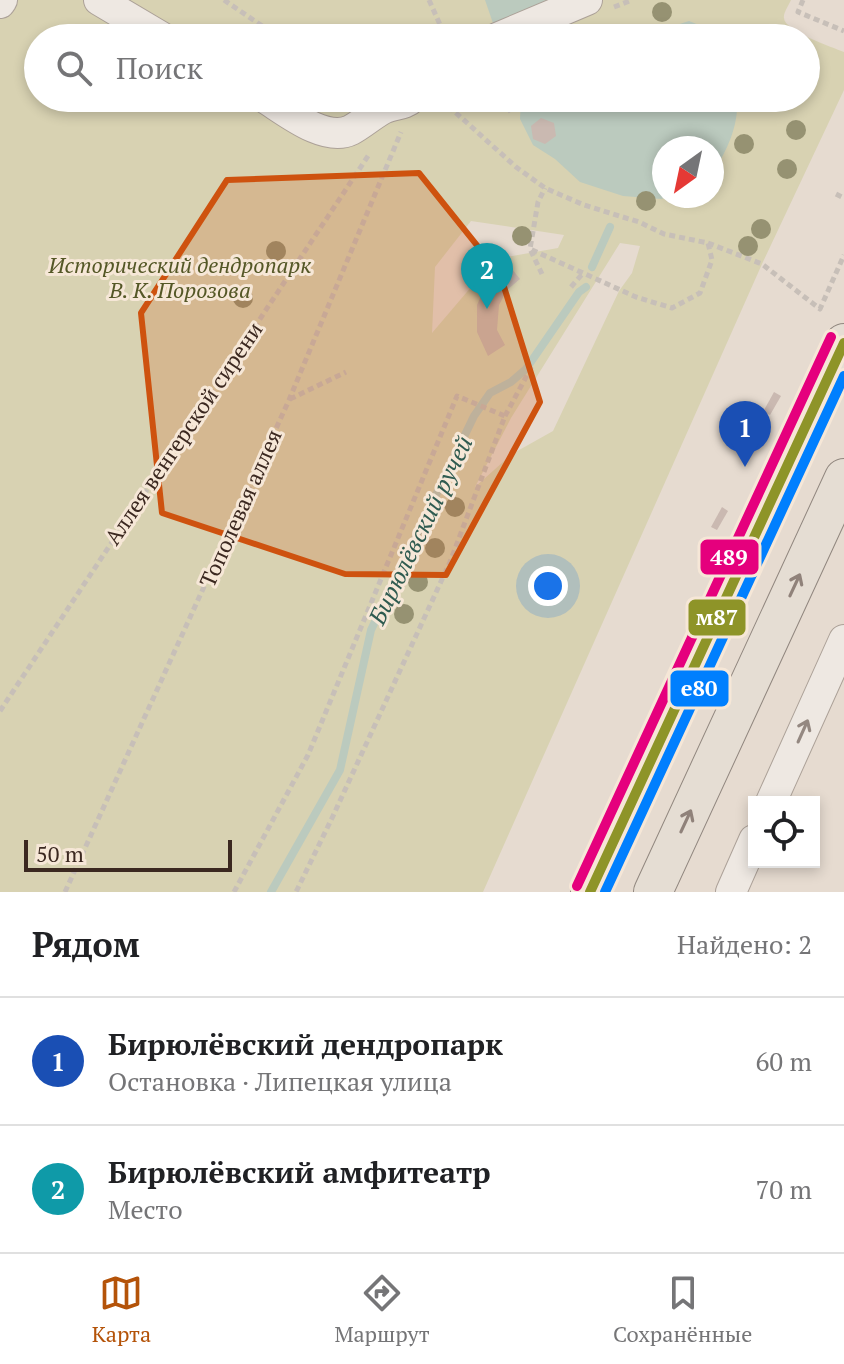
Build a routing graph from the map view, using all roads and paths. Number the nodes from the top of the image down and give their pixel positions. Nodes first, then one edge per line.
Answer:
1 (99, 0) edge
2 (224, 0) edge
3 (429, 0) edge
4 (587, 0) edge
5 (803, 0) edge
6 (139, 24) edge
7 (259, 24) edge
8 (440, 24) edge
9 (530, 24) edge
10 (844, 31) edge
11 (288, 112) edge
12 (379, 112) edge
13 (415, 112) edge
14 (455, 112) edge
15 (377, 142) dead end
16 (545, 188) junction
17 (836, 194) dead end
18 (844, 198) edge
19 (708, 243) junction
20 (530, 249) junction
21 (844, 255) edge
22 (584, 272) junction
23 (542, 274) dead end
24 (571, 287) dead end
25 (844, 343) edge
26 (532, 366) dead end
27 (346, 372) dead end
28 (289, 400) junction
29 (505, 416) junction
30 (844, 478) edge
31 (844, 640) edge
32 (0, 711) edge
33 (774, 796) edge
34 (748, 854) edge
35 (65, 892) edge
36 (234, 892) edge
37 (296, 892) edge
38 (590, 892) edge
39 (653, 892) edge
40 (731, 892) edge

1 - 6 street
2 - 7 path
3 - 8 path
4 - 9 street
5 - 10 path
11 - 12 street
13 - 28 path, Тополевая аллея
14 - 16 path
15 - 32 path, Аллея венгерской сирени
16 - 19 path
16 - 20 path
17 - 18 path
19 - 21 path
19 - 22 path
20 - 22 path
20 - 23 path
22 - 24 path
25 - 38 main road
26 - 29 path
27 - 28 path
28 - 35 path, Тополевая аллея
29 - 36 path
29 - 37 path
39 -> 30 main road
33 -> 31 street
34 - 40 street

